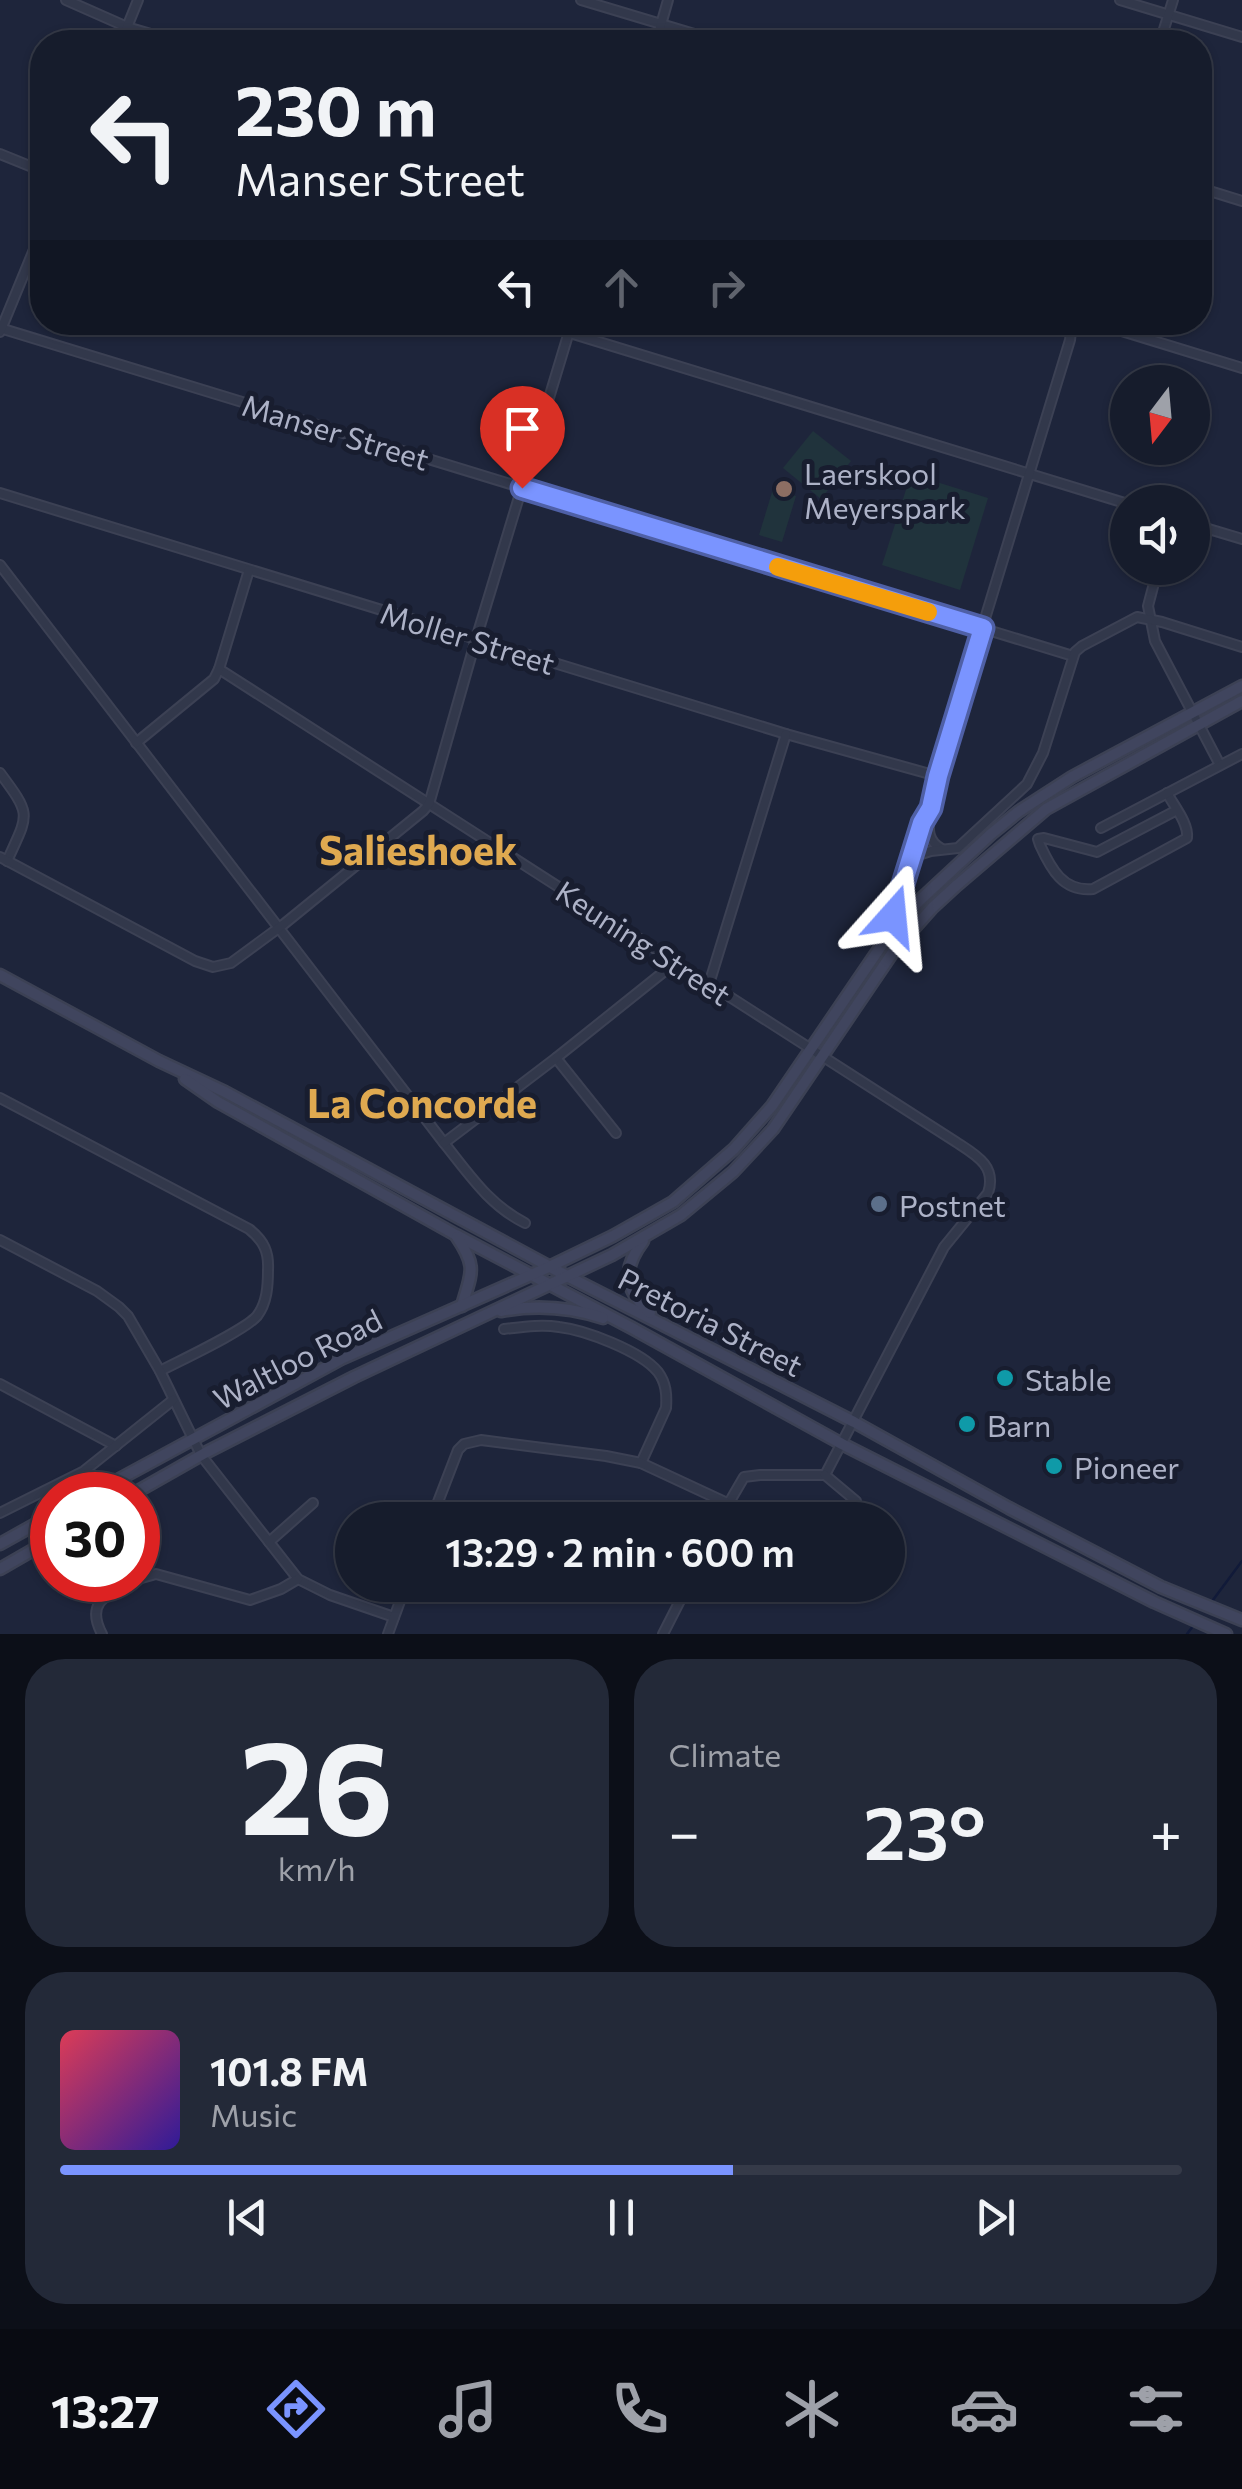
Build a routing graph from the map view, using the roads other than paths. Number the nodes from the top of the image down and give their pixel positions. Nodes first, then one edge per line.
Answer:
1 (66, 0) edge
2 (138, 0) edge
3 (581, 0) edge
4 (668, 0) edge
5 (1120, 0) edge
6 (1173, 0) edge
7 (1169, 14) junction
8 (661, 24) junction
9 (127, 26) junction
10 (126, 30) edge
11 (140, 30) edge
12 (659, 30) edge
13 (681, 30) edge
14 (1164, 30) edge
15 (1242, 37) edge
16 (0, 154) edge
17 (30, 166) edge
18 (1212, 192) edge
19 (1242, 201) edge
20 (30, 258) edge
21 (0, 329) edge
22 (568, 335) edge
23 (592, 335) edge
24 (1073, 335) edge
25 (1135, 335) edge
26 (1242, 368) edge
27 (1029, 474) junction
28 (522, 488) junction
29 (0, 493) edge
30 (1110, 499) edge
31 (1210, 529) edge
32 (1242, 538) edge
33 (0, 565) edge
34 (249, 570) junction
35 (1153, 585) edge
36 (1150, 620) junction
37 (983, 628) junction
38 (476, 639) junction
39 (1242, 647) edge
40 (1073, 656) junction
41 (219, 670) junction
42 (1242, 686) edge
43 (1242, 701) edge
44 (1191, 712) junction
45 (1198, 725) junction
46 (786, 734) junction
47 (136, 744) junction
48 (1242, 754) edge
49 (1220, 765) junction
50 (0, 773) edge
51 (938, 776) junction
52 (1168, 793) junction
53 (429, 804) junction
54 (931, 808) junction
55 (1176, 810) junction
56 (1102, 828) dead end
57 (946, 851) junction
58 (912, 857) junction
59 (4, 858) edge
60 (278, 928) junction
61 (873, 957) junction
62 (676, 962) junction
63 (0, 975) edge
64 (709, 984) junction
65 (810, 1050) junction
66 (822, 1056) junction
67 (556, 1058) junction
68 (159, 1061) junction
69 (0, 1098) edge
70 (616, 1133) dead end
71 (444, 1144) junction
72 (525, 1223) dead end
73 (456, 1236) junction
74 (646, 1236) junction
75 (0, 1240) edge
76 (549, 1266) junction
77 (531, 1275) junction
78 (567, 1276) junction
79 (549, 1284) junction
80 (462, 1306) junction
81 (480, 1316) junction
82 (660, 1322) junction
83 (504, 1328) dead end
84 (632, 1328) junction
85 (160, 1371) junction
86 (0, 1384) edge
87 (173, 1400) junction
88 (854, 1422) junction
89 (192, 1439) junction
90 (842, 1444) junction
91 (116, 1446) junction
92 (201, 1456) junction
93 (641, 1463) junction
94 (132, 1472) edge
95 (825, 1475) junction
96 (160, 1479) edge
97 (437, 1502) edge
98 (725, 1502) edge
99 (728, 1502) edge
100 (856, 1502) edge
101 (313, 1504) dead end
102 (0, 1513) edge
103 (30, 1527) edge
104 (268, 1542) junction
105 (0, 1544) edge
106 (30, 1552) edge
107 (0, 1569) edge
108 (160, 1575) edge
109 (298, 1579) junction
110 (101, 1602) edge
111 (400, 1602) edge
112 (679, 1602) edge
113 (394, 1617) junction
114 (1242, 1620) edge
115 (102, 1634) edge
116 (388, 1634) edge
117 (663, 1634) edge
118 (1226, 1634) edge

1 - 9 street
2 - 9 street
3 - 8 street
4 - 8 street
5 - 7 street
6 - 7 street
7 - 14 street
7 - 15 street
8 - 12 street
8 - 13 street
9 - 10 street
9 - 11 street
16 - 17 street
18 - 19 street
20 - 21 street
21 - 28 street, Manser Street
22 - 28 street
23 - 27 street
24 - 27 street
25 - 26 street
27 - 30 street
27 - 37 street
28 - 37 street, Manser Street
28 - 38 street
29 - 34 street, Moller Street
31 - 32 street
33 - 47 street
34 - 38 street, Moller Street
34 - 41 street
35 - 36 street
36 - 39 street
36 - 40 street
36 - 44 street
37 - 40 street, Manser Street
37 - 51 street
38 - 46 street, Moller Street
38 - 53 street
40 - 57 street
41 - 47 street
41 - 53 street, Keuning Street
42 - 44 main road, Waltloo Road
43 - 45 main road, Waltloo Road
44 - 45 street
44 - 61 main road, Waltloo Road
45 - 49 street
45 - 66 main road, Waltloo Road
46 - 51 street, Moller Street
46 - 64 street
47 - 60 street
48 - 49 street
49 - 52 street
50 - 59 street
51 - 54 street
52 - 55 street
52 - 56 street
53 - 60 street
53 - 62 street, Keuning Street
54 - 57 street
54 - 58 street
55 - 55 street
57 - 58 street
58 - 61 street
59 - 60 street
60 - 71 street
61 - 65 main road, Waltloo Road
62 - 64 street, Keuning Street
62 - 67 street
63 - 68 main road, Pretoria Street
64 - 65 street, Keuning Street
65 - 66 street, Keuning Street
65 - 76 main road, Waltloo Road
66 - 74 main road, Waltloo Road
66 - 88 street, Keuning Street
67 - 70 street
67 - 71 street
68 - 73 main road, Pretoria Street
68 - 76 main road, Pretoria Street
69 - 85 street
71 - 72 street
73 - 77 main road, Pretoria Street
73 - 80 main road
74 - 78 main road, Waltloo Road
74 - 82 main road
75 - 85 street
76 - 77 main road, Waltloo Road
76 - 78 main road, Pretoria Street
77 - 79 main road, Pretoria Street
77 - 80 main road, Waltloo Road
78 - 79 main road, Waltloo Road
78 - 82 main road, Pretoria Street
79 - 81 main road, Waltloo Road
79 - 84 main road, Pretoria Street
80 - 89 main road, Waltloo Road
81 - 84 main road
81 - 92 main road, Waltloo Road
82 - 88 main road, Pretoria Street
83 - 93 street
84 - 90 main road, Pretoria Street
85 - 87 street
86 - 91 street
87 - 89 street
87 - 91 street, Waltloo Road
88 - 90 street
88 - 114 main road, Pretoria Street
89 - 92 street
89 - 94 main road, Waltloo Road
90 - 95 street
90 - 118 main road, Pretoria Street
91 - 102 street, Waltloo Road
92 - 96 main road, Waltloo Road
92 - 104 street
93 - 97 street
93 - 98 street
95 - 99 street
95 - 100 street
101 - 104 street
103 - 105 main road
104 - 109 street
106 - 107 main road
108 - 109 street
109 - 113 street
110 - 115 street
111 - 113 street
112 - 117 street
113 - 116 street

